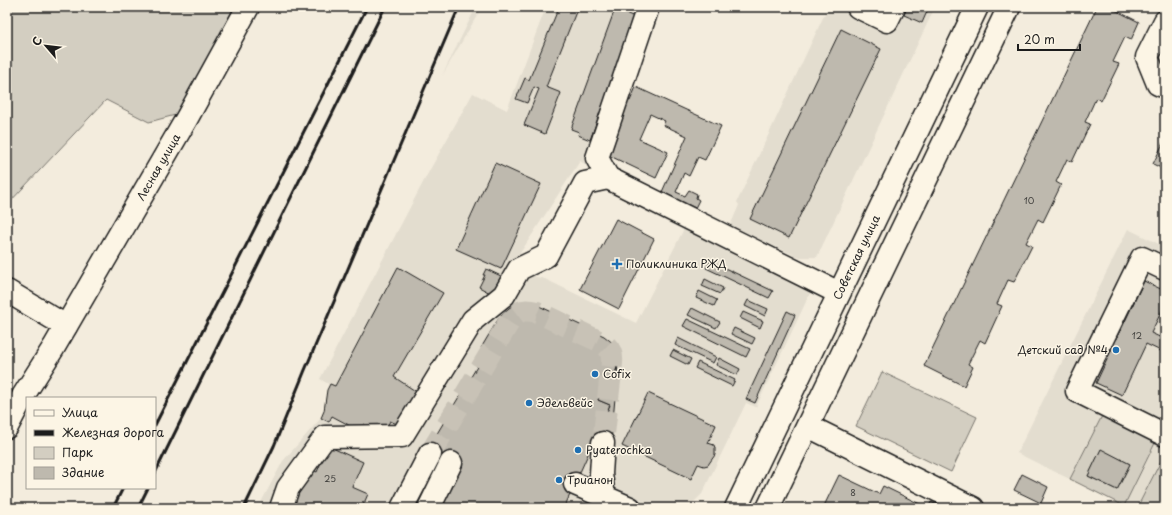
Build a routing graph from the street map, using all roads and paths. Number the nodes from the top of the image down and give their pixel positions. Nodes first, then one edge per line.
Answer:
1 (248, 7) edge
2 (648, 7) edge
3 (858, 7) edge
4 (894, 7) edge
5 (977, 7) edge
6 (1010, 7) edge
7 (1165, 20) edge
8 (1165, 87) edge
9 (608, 178) junction
10 (546, 256) junction
11 (1165, 269) edge
12 (535, 277) dead end
13 (7, 291) edge
14 (839, 293) junction
15 (66, 326) junction
16 (808, 426) junction
17 (7, 428) edge
18 (1165, 435) edge
19 (602, 442) tunnel mouth
20 (430, 454) tunnel mouth
21 (451, 463) tunnel mouth
22 (575, 484) dead end
23 (604, 497) junction
24 (281, 508) edge
25 (402, 508) edge
26 (428, 508) edge
27 (630, 508) edge
28 (736, 508) edge
29 (768, 508) edge
30 (973, 508) edge

1 - 15 main road, Лесная улица
2 - 9 main road
3 - 4 main road
5 - 14 main road, Советская улица
6 - 16 main road
7 - 8 main road
9 - 10 main road
9 - 14 main road
10 - 12 main road
10 - 24 main road
11 - 18 main road
13 - 15 main road
14 - 28 main road, Советская улица
15 - 17 main road, Лесная улица
16 - 29 main road
16 - 30 main road
19 - 23 main road
20 - 25 main road
21 - 26 main road
22 - 23 main road
23 - 27 main road

